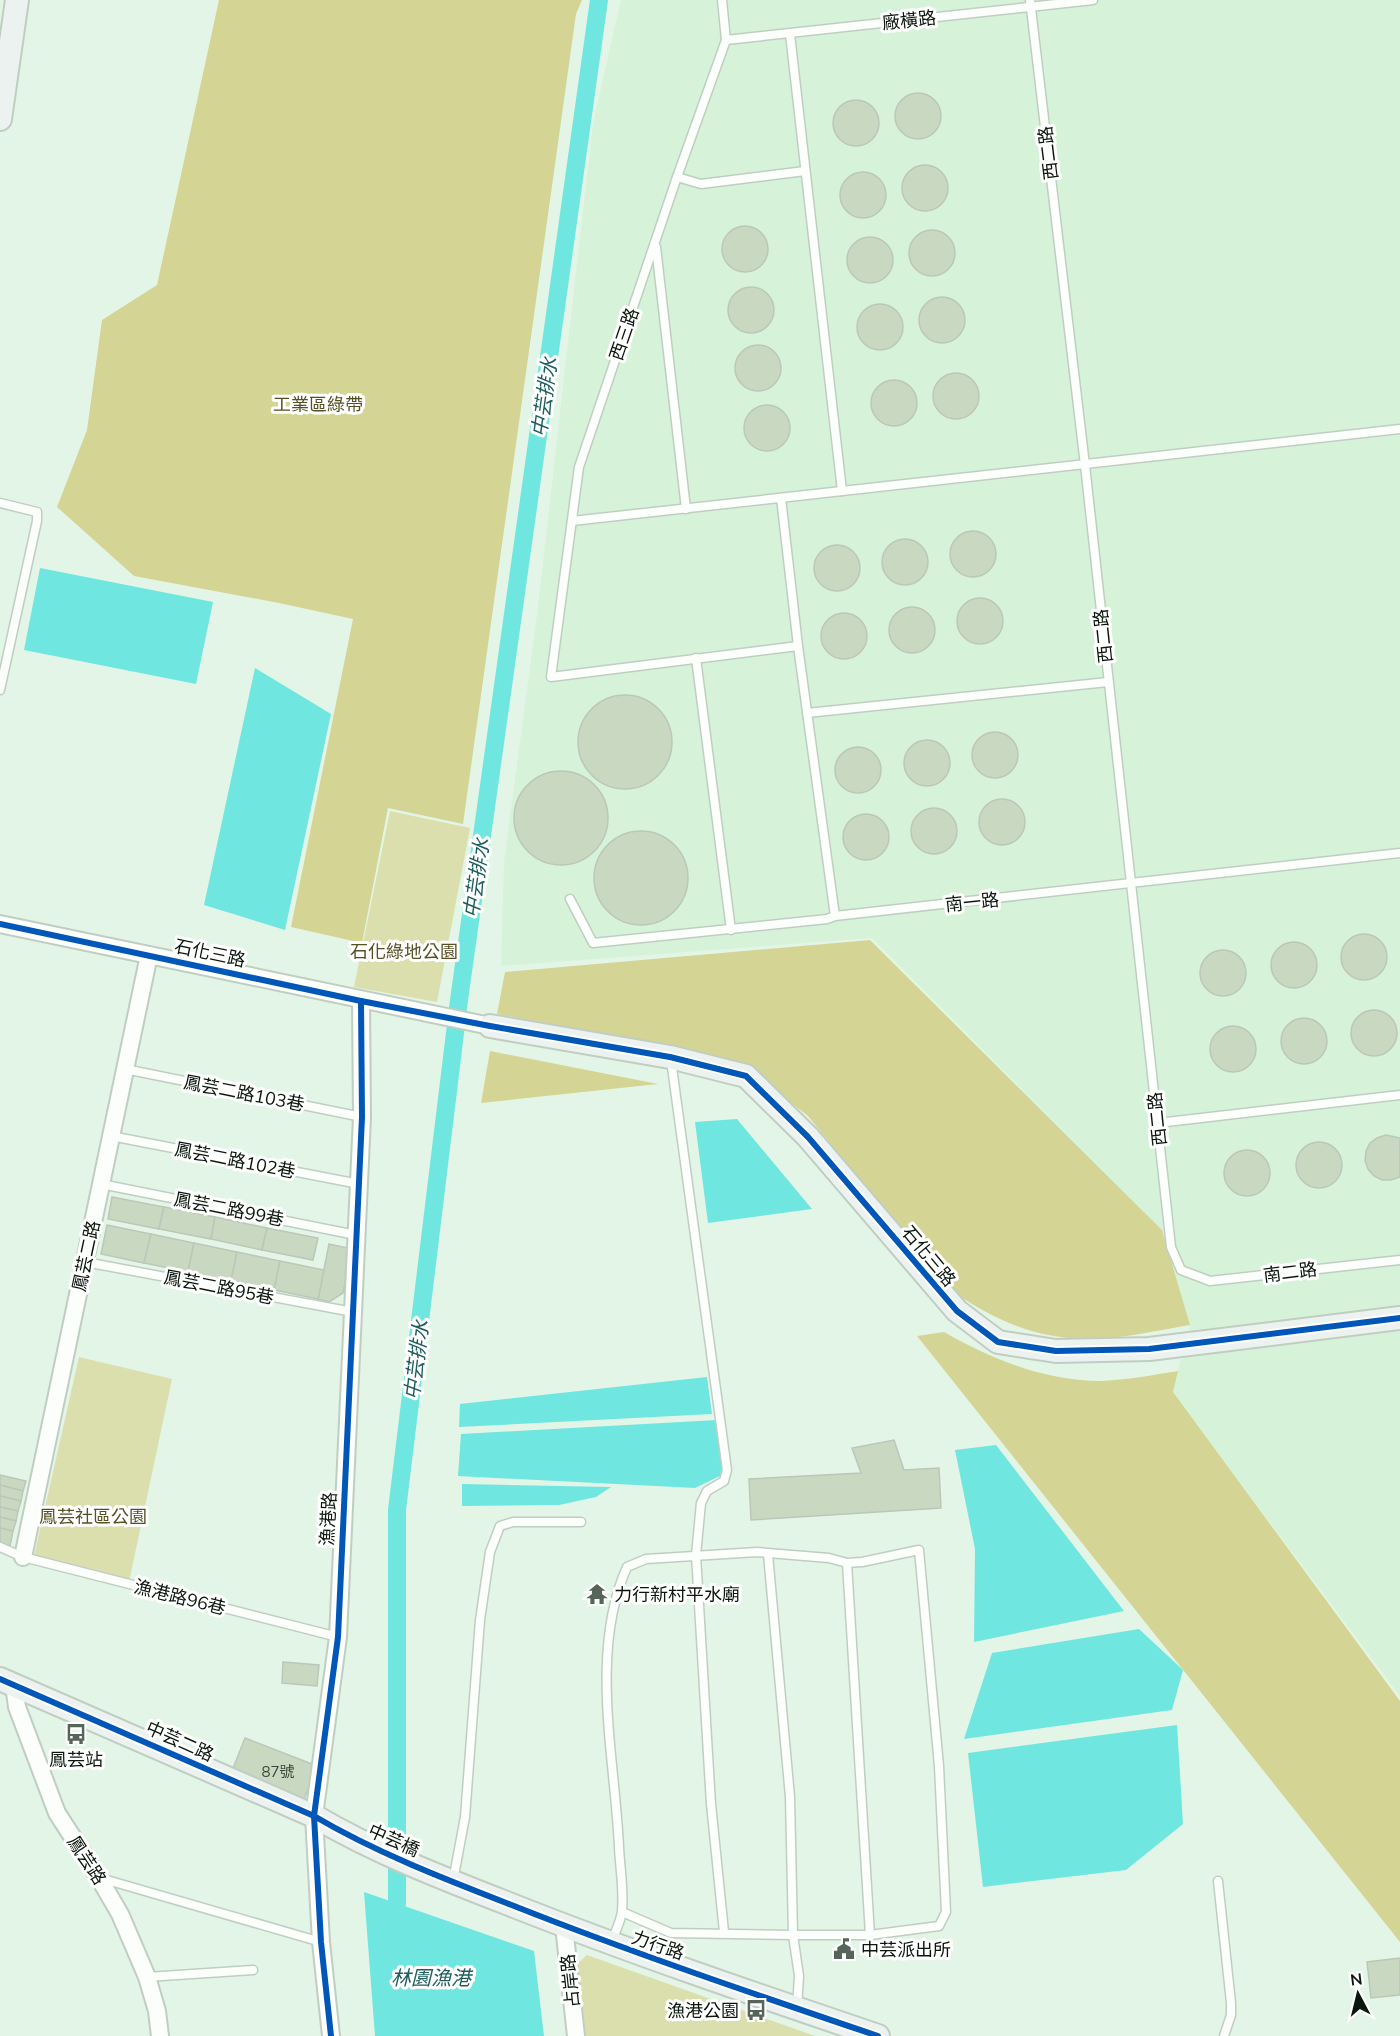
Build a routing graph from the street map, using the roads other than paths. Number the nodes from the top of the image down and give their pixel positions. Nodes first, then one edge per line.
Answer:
1 (17, 0) edge
2 (722, 0) edge
3 (1092, 0) edge
4 (1030, 3) edge
5 (790, 34) junction
6 (726, 40) junction
7 (0, 119) edge
8 (805, 171) junction
9 (677, 177) junction
10 (655, 244) junction
11 (1400, 429) edge
12 (1085, 465) junction
13 (842, 492) junction
14 (781, 498) junction
15 (0, 503) edge
16 (686, 509) junction
17 (572, 521) junction
18 (798, 646) junction
19 (696, 658) junction
20 (1108, 682) junction
21 (0, 690) edge
22 (807, 714) junction
23 (1400, 854) edge
24 (1132, 884) junction
25 (570, 899) dead end
26 (835, 916) junction
27 (0, 924) edge
28 (731, 930) junction
29 (149, 956) junction
30 (361, 1001) junction
31 (490, 1026) joint
32 (670, 1057) junction
33 (125, 1069) junction
34 (1400, 1095) edge
35 (362, 1117) junction
36 (1158, 1123) junction
37 (111, 1136) junction
38 (101, 1184) junction
39 (359, 1184) junction
40 (356, 1235) junction
41 (1400, 1260) edge
42 (85, 1262) junction
43 (1181, 1270) joint
44 (353, 1312) junction
45 (1400, 1318) edge
46 (581, 1522) dead end
47 (0, 1547) edge
48 (768, 1554) junction
49 (696, 1555) junction
50 (23, 1557) junction
51 (847, 1563) junction
52 (338, 1637) junction
53 (7, 1682) edge
54 (314, 1816) junction
55 (345, 1834) joint
56 (431, 1873) joint
57 (99, 1878) junction
58 (1218, 1881) dead end
59 (453, 1882) junction
60 (622, 1912) junction
61 (564, 1926) junction
62 (724, 1932) junction
63 (793, 1935) junction
64 (870, 1935) junction
65 (321, 1942) junction
66 (610, 1944) junction
67 (253, 1970) dead end
68 (147, 1977) junction
69 (797, 2008) junction
70 (160, 2036) edge
71 (331, 2036) edge
72 (576, 2036) edge
73 (878, 2036) edge
74 (1224, 2036) edge

1 - 7 street
2 - 6 lane, 西三路
3 - 4 lane, 廠橫路
4 - 5 lane, 廠橫路
4 - 12 lane, 西二路
5 - 6 lane, 廠橫路
5 - 8 lane
6 - 9 lane, 西三路
8 - 9 lane
8 - 13 lane
9 - 10 lane, 西三路
10 - 16 lane
10 - 17 lane, 西三路
11 - 12 lane
12 - 13 lane
12 - 20 lane, 西二路
13 - 14 lane
14 - 16 lane
14 - 18 lane
15 - 21 lane
16 - 17 lane
17 - 19 lane, 西三路
18 - 19 lane
18 - 22 lane
19 - 28 lane
20 - 22 lane
20 - 24 lane, 西二路
22 - 26 lane
23 - 24 lane, 南一路
24 - 26 lane, 南一路
24 - 36 lane, 西二路
25 - 28 lane, 南一路
26 - 28 lane, 南一路
27 - 29 street, 石化三路
29 - 30 street, 石化三路
29 - 33 street, 鳳芸二路
30 - 31 street, 石化三路
30 - 35 street, 漁港路
31 - 32 street, 石化三路
32 - 45 street, 石化三路
32 - 49 lane
33 - 35 lane, 鳳芸二路103巷
33 - 37 street, 鳳芸二路
34 - 36 lane
35 - 39 street, 漁港路
36 - 43 lane, 西二路
37 - 38 street, 鳳芸二路
37 - 39 lane, 鳳芸二路102巷
38 - 40 lane, 鳳芸二路99巷
38 - 42 street, 鳳芸二路
39 - 40 street, 漁港路
40 - 44 street, 漁港路
41 - 43 lane, 南二路
42 - 44 lane, 鳳芸二路95巷
42 - 50 street, 鳳芸二路
44 - 52 street, 漁港路
46 - 59 lane
47 - 50 lane, 漁港路96巷
48 - 49 lane
48 - 51 lane
48 - 63 lane
49 - 60 lane
49 - 62 lane
50 - 52 lane, 漁港路96巷
51 - 64 lane
51 - 64 lane
52 - 54 street, 漁港路
53 - 54 street, 中芸二路
53 - 57 street, 鳳芸路
54 - 55 street, 中芸二路
54 - 65 street, 漁港路
55 - 56 street, 中芸橋
56 - 59 street, 力行路
57 - 65 lane
57 - 68 street, 鳳芸路
58 - 74 lane
59 - 61 street, 力行路
60 - 62 lane
60 - 66 lane
61 - 66 street, 力行路
61 - 72 street, 占岸路
62 - 63 lane
63 - 64 lane
63 - 69 lane
65 - 71 street, 漁港路
66 - 69 street, 力行路
67 - 68 lane
68 - 70 street, 鳳芸路
69 - 73 street, 力行路

